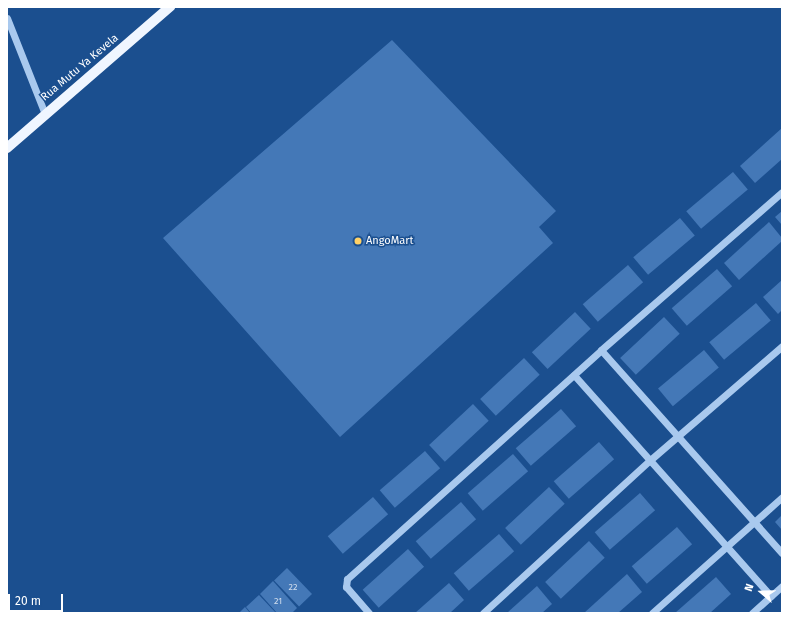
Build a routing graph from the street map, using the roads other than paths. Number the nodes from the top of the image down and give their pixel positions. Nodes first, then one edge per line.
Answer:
1 (170, 7) edge
2 (7, 18) edge
3 (45, 114) junction
4 (7, 148) edge
5 (782, 192) edge
6 (782, 346) edge
7 (601, 350) junction
8 (574, 375) junction
9 (677, 437) junction
10 (649, 461) junction
11 (782, 497) edge
12 (753, 522) junction
13 (726, 546) junction
14 (782, 554) edge
15 (782, 586) edge
16 (771, 596) junction
17 (369, 613) edge
18 (483, 613) edge
19 (652, 613) edge
20 (752, 613) edge

1 - 3 main road, Rua Mutu Ya Kevela
2 - 3 street
3 - 4 main road, Rua Mutu Ya Kevela
5 - 7 street
6 - 9 street
7 - 8 street
7 - 9 street
8 - 10 street
8 - 17 street
9 - 10 street
9 - 12 street
10 - 13 street
10 - 18 street
11 - 12 street
12 - 13 street
12 - 14 street
13 - 16 street
13 - 19 street
15 - 16 street
16 - 20 street

